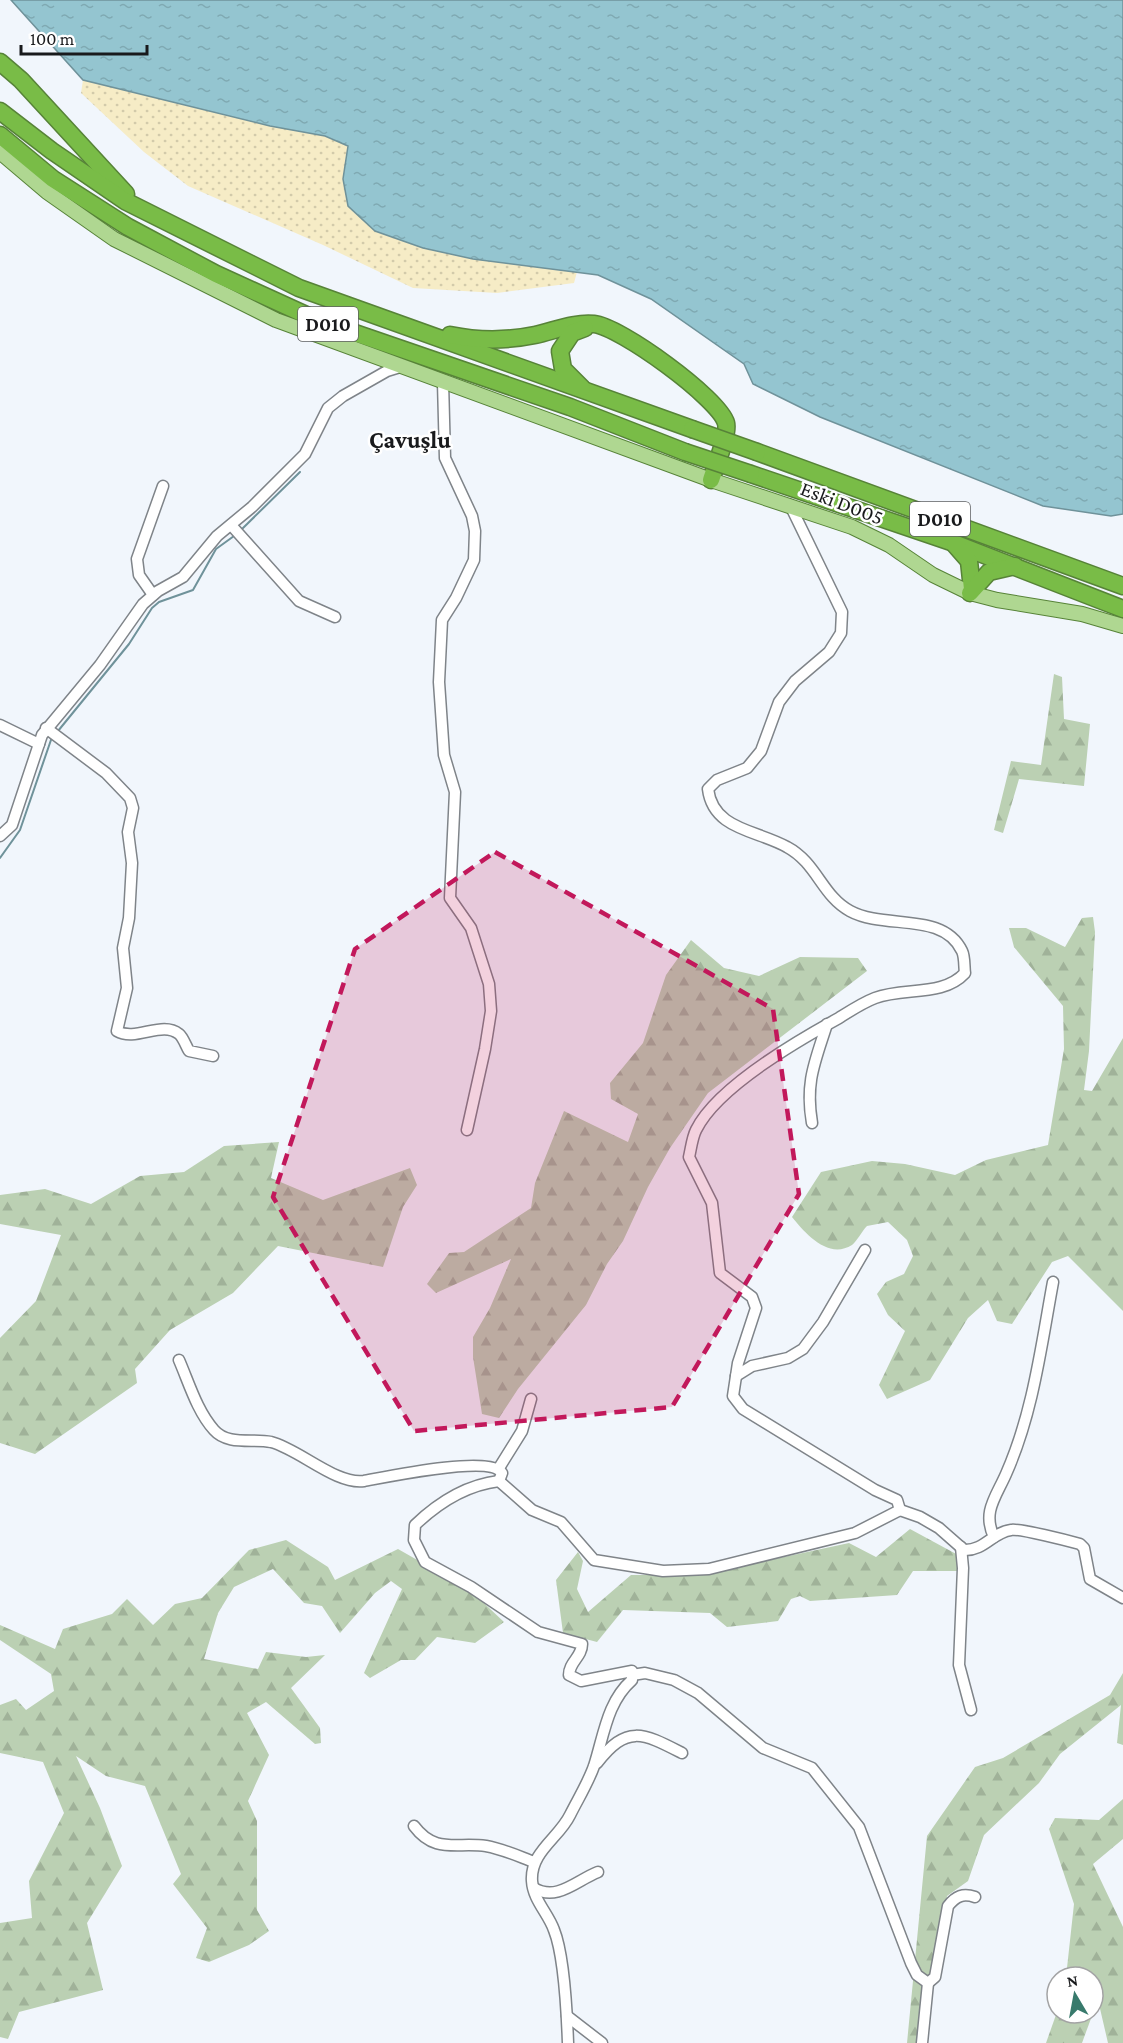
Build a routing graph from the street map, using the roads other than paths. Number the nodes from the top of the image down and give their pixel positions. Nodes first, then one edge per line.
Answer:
1 (0, 62) edge
2 (0, 111) edge
3 (0, 135) edge
4 (0, 152) edge
5 (139, 208) junction
6 (395, 325) junction
7 (604, 326) junction
8 (400, 367) junction
9 (443, 382) junction
10 (588, 393) junction
11 (711, 480) junction
12 (163, 486) dead end
13 (790, 505) junction
14 (231, 525) junction
15 (951, 542) junction
16 (1016, 566) junction
17 (1123, 586) edge
18 (971, 591) junction
19 (153, 595) junction
20 (1123, 609) edge
21 (335, 617) dead end
22 (1123, 626) edge
23 (0, 725) edge
24 (46, 728) junction
25 (39, 744) junction
26 (0, 836) edge
27 (828, 1024) junction
28 (213, 1056) dead end
29 (812, 1123) dead end
30 (467, 1130) dead end
31 (865, 1250) dead end
32 (1053, 1282) dead end
33 (179, 1360) dead end
34 (736, 1376) junction
35 (531, 1399) dead end
36 (499, 1468) junction
37 (500, 1481) junction
38 (900, 1510) junction
39 (994, 1537) junction
40 (961, 1548) junction
41 (1123, 1598) edge
42 (632, 1675) junction
43 (971, 1710) dead end
44 (682, 1753) dead end
45 (593, 1768) junction
46 (414, 1826) dead end
47 (534, 1862) junction
48 (598, 1872) dead end
49 (534, 1888) junction
50 (975, 1897) dead end
51 (928, 1983) junction
52 (567, 2016) junction
53 (568, 2043) edge
54 (602, 2043) edge
55 (922, 2043) edge

1 - 5 highway
2 - 5 highway, D010
3 - 15 highway, D010, bridge
4 - 8 main road, Eski D005
5 - 6 highway, D010
6 - 7 highway
6 - 10 highway, D010
7 - 10 highway
7 - 11 highway
8 - 9 main road, Eski D005
8 - 14 street
9 - 11 main road, Eski D005
9 - 30 street
10 - 17 highway, D010, bridge
11 - 13 main road, Eski D005
12 - 19 street
13 - 18 main road, Eski D005
13 - 27 street
14 - 19 street
14 - 21 street
15 - 16 highway, D010
15 - 18 highway
16 - 18 highway
16 - 20 highway, D010
18 - 22 main road, Eski D005
19 - 24 street
23 - 25 street
24 - 25 street
24 - 28 street
25 - 26 street
27 - 29 street
27 - 34 street
31 - 34 street
32 - 39 street
33 - 36 street
34 - 38 street
35 - 36 street
36 - 37 street
37 - 38 street
37 - 42 street
38 - 40 street
39 - 40 street
39 - 41 street
40 - 43 street
42 - 45 street
42 - 51 street
44 - 45 street
45 - 47 street
46 - 47 street
47 - 49 street
48 - 49 street
49 - 52 street
50 - 51 street
51 - 55 street
52 - 53 street
52 - 54 street

